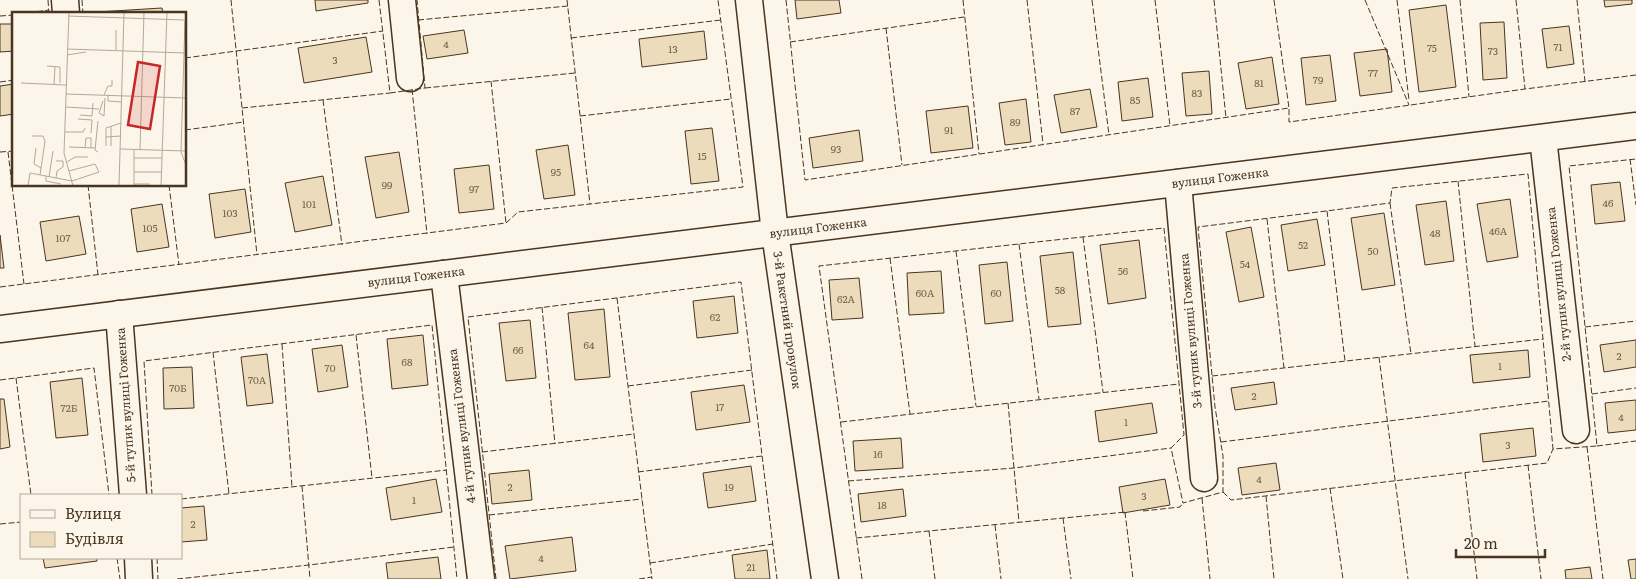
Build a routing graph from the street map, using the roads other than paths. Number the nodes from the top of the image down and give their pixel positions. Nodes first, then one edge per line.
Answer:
1 (402, 0) edge
2 (749, 0) edge
3 (410, 78) dead end
4 (1636, 126) edge
5 (1543, 138) junction
6 (1178, 183) junction
7 (774, 233) junction
8 (444, 274) junction
9 (119, 314) junction
10 (0, 329) edge
11 (1576, 430) dead end
12 (1204, 478) dead end
13 (133, 494) edge
14 (138, 559) edge
15 (139, 579) edge
16 (480, 579) edge
17 (824, 579) edge

1 - 3 street
2 - 7 street, 3-й Ракетний провулок
4 - 5 street, вулиця Гоженка
5 - 6 street, вулиця Гоженка
5 - 11 street, 2-й тупик вулиці Гоженка
6 - 7 street, вулиця Гоженка
6 - 12 street, 3-й тупик вулиці Гоженка
7 - 8 street, вулиця Гоженка
7 - 17 street, 3-й Ракетний провулок
8 - 9 street, вулиця Гоженка
8 - 16 street, 4-й тупик вулиці Гоженка
9 - 10 street, вулиця Гоженка
9 - 13 street, 5-й тупик вулиці Гоженка
14 - 15 street

